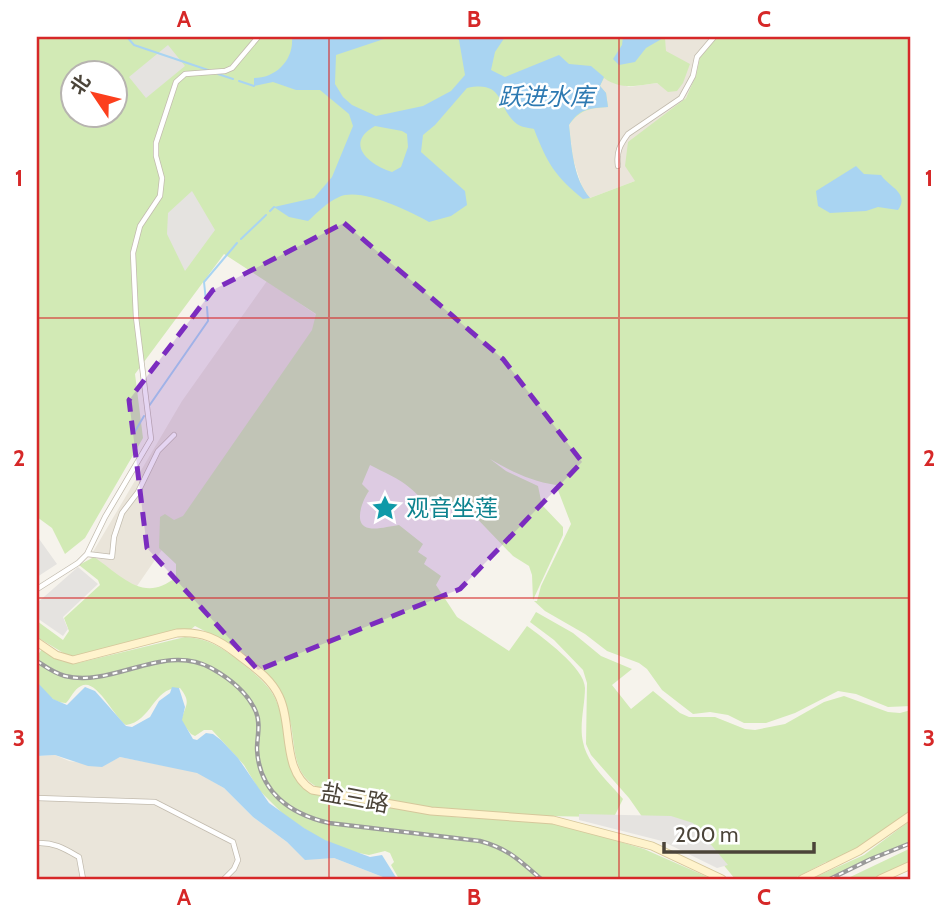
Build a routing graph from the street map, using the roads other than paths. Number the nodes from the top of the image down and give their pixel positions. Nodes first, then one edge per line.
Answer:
1 (258, 37) edge
2 (714, 37) edge
3 (618, 166) dead end
4 (174, 435) dead end
5 (87, 554) junction
6 (37, 589) edge
7 (37, 642) edge
8 (37, 798) edge
9 (911, 815) edge
10 (37, 843) edge
11 (911, 865) edge
12 (83, 879) edge
13 (224, 879) edge
14 (722, 879) edge
15 (802, 879) edge
16 (880, 879) edge

1 - 5 street
2 - 3 street
4 - 5 street
5 - 6 street
7 - 14 main road, 盐三路
8 - 13 street
9 - 15 main road
10 - 12 street
11 - 16 main road

